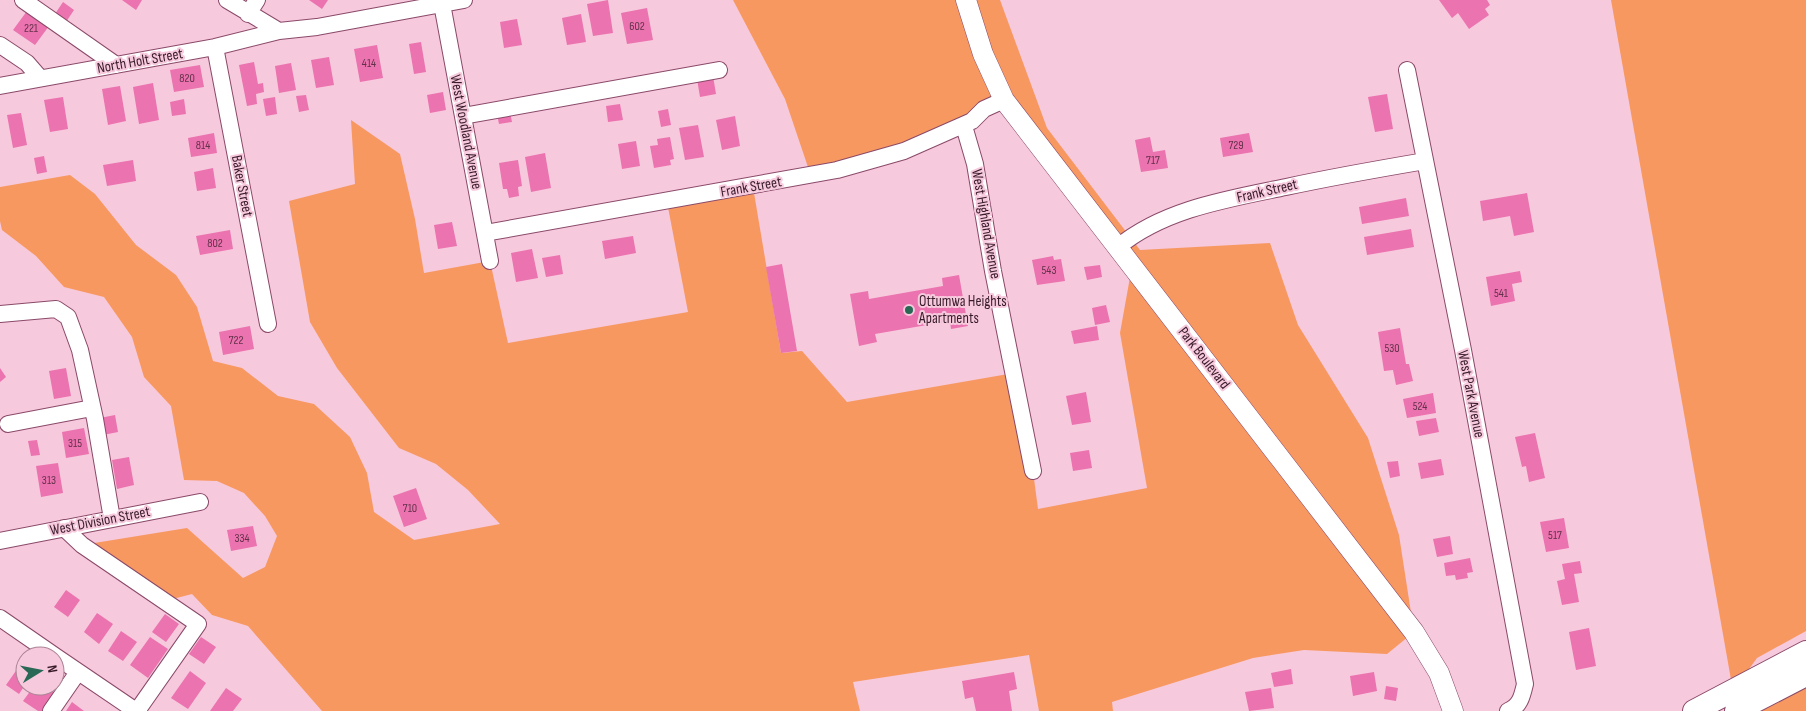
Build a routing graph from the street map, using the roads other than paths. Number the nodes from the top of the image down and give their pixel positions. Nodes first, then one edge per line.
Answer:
1 (23, 0) edge
2 (227, 0) edge
3 (393, 0) edge
4 (464, 0) edge
5 (966, 0) edge
6 (442, 4) junction
7 (252, 7) edge
8 (384, 14) junction
9 (278, 31) junction
10 (0, 45) edge
11 (215, 47) junction
12 (116, 65) junction
13 (718, 70) dead end
14 (1407, 70) dead end
15 (40, 78) junction
16 (0, 86) edge
17 (1004, 100) junction
18 (463, 116) junction
19 (964, 126) junction
20 (1425, 161) junction
21 (485, 233) junction
22 (1118, 247) junction
23 (490, 261) dead end
24 (0, 314) edge
25 (268, 324) dead end
26 (92, 408) junction
27 (8, 424) dead end
28 (1034, 471) dead end
29 (200, 502) dead end
30 (112, 519) junction
31 (64, 528) junction
32 (0, 541) edge
33 (0, 618) edge
34 (41, 646) edge
35 (1806, 652) edge
36 (65, 663) edge
37 (78, 672) junction
38 (1806, 674) edge
39 (51, 711) edge
40 (136, 711) edge
41 (1453, 711) edge
42 (1508, 711) edge
43 (1694, 711) edge
44 (1736, 711) edge

1 - 12 street
2 - 7 street
3 - 8 street
4 - 6 street, North Holt Street
5 - 17 main road, Park Boulevard
6 - 8 street, North Holt Street
6 - 18 street, West Woodland Avenue
7 - 9 street
8 - 9 street, North Holt Street
9 - 11 street, North Holt Street
10 - 15 street
11 - 12 street, North Holt Street
11 - 25 street, Baker Street
12 - 15 street, North Holt Street
13 - 18 street
14 - 20 street, West Park Avenue
15 - 16 street, North Holt Street
17 - 19 street, Frank Street
17 - 22 main road, Park Boulevard
18 - 21 street, West Woodland Avenue
19 - 21 street, Frank Street
19 - 28 street, West Highland Avenue
20 - 22 street, Frank Street
20 - 42 street, West Park Avenue
21 - 23 street, West Woodland Avenue
22 - 41 main road, Park Boulevard
24 - 26 street
26 - 27 street
26 - 30 street
29 - 30 street, West Division Street
30 - 31 street, West Division Street
31 - 32 street, West Division Street
31 - 40 street
33 - 34 street
35 - 43 highway
36 - 37 street
37 - 39 street
37 - 40 street
38 - 44 highway

